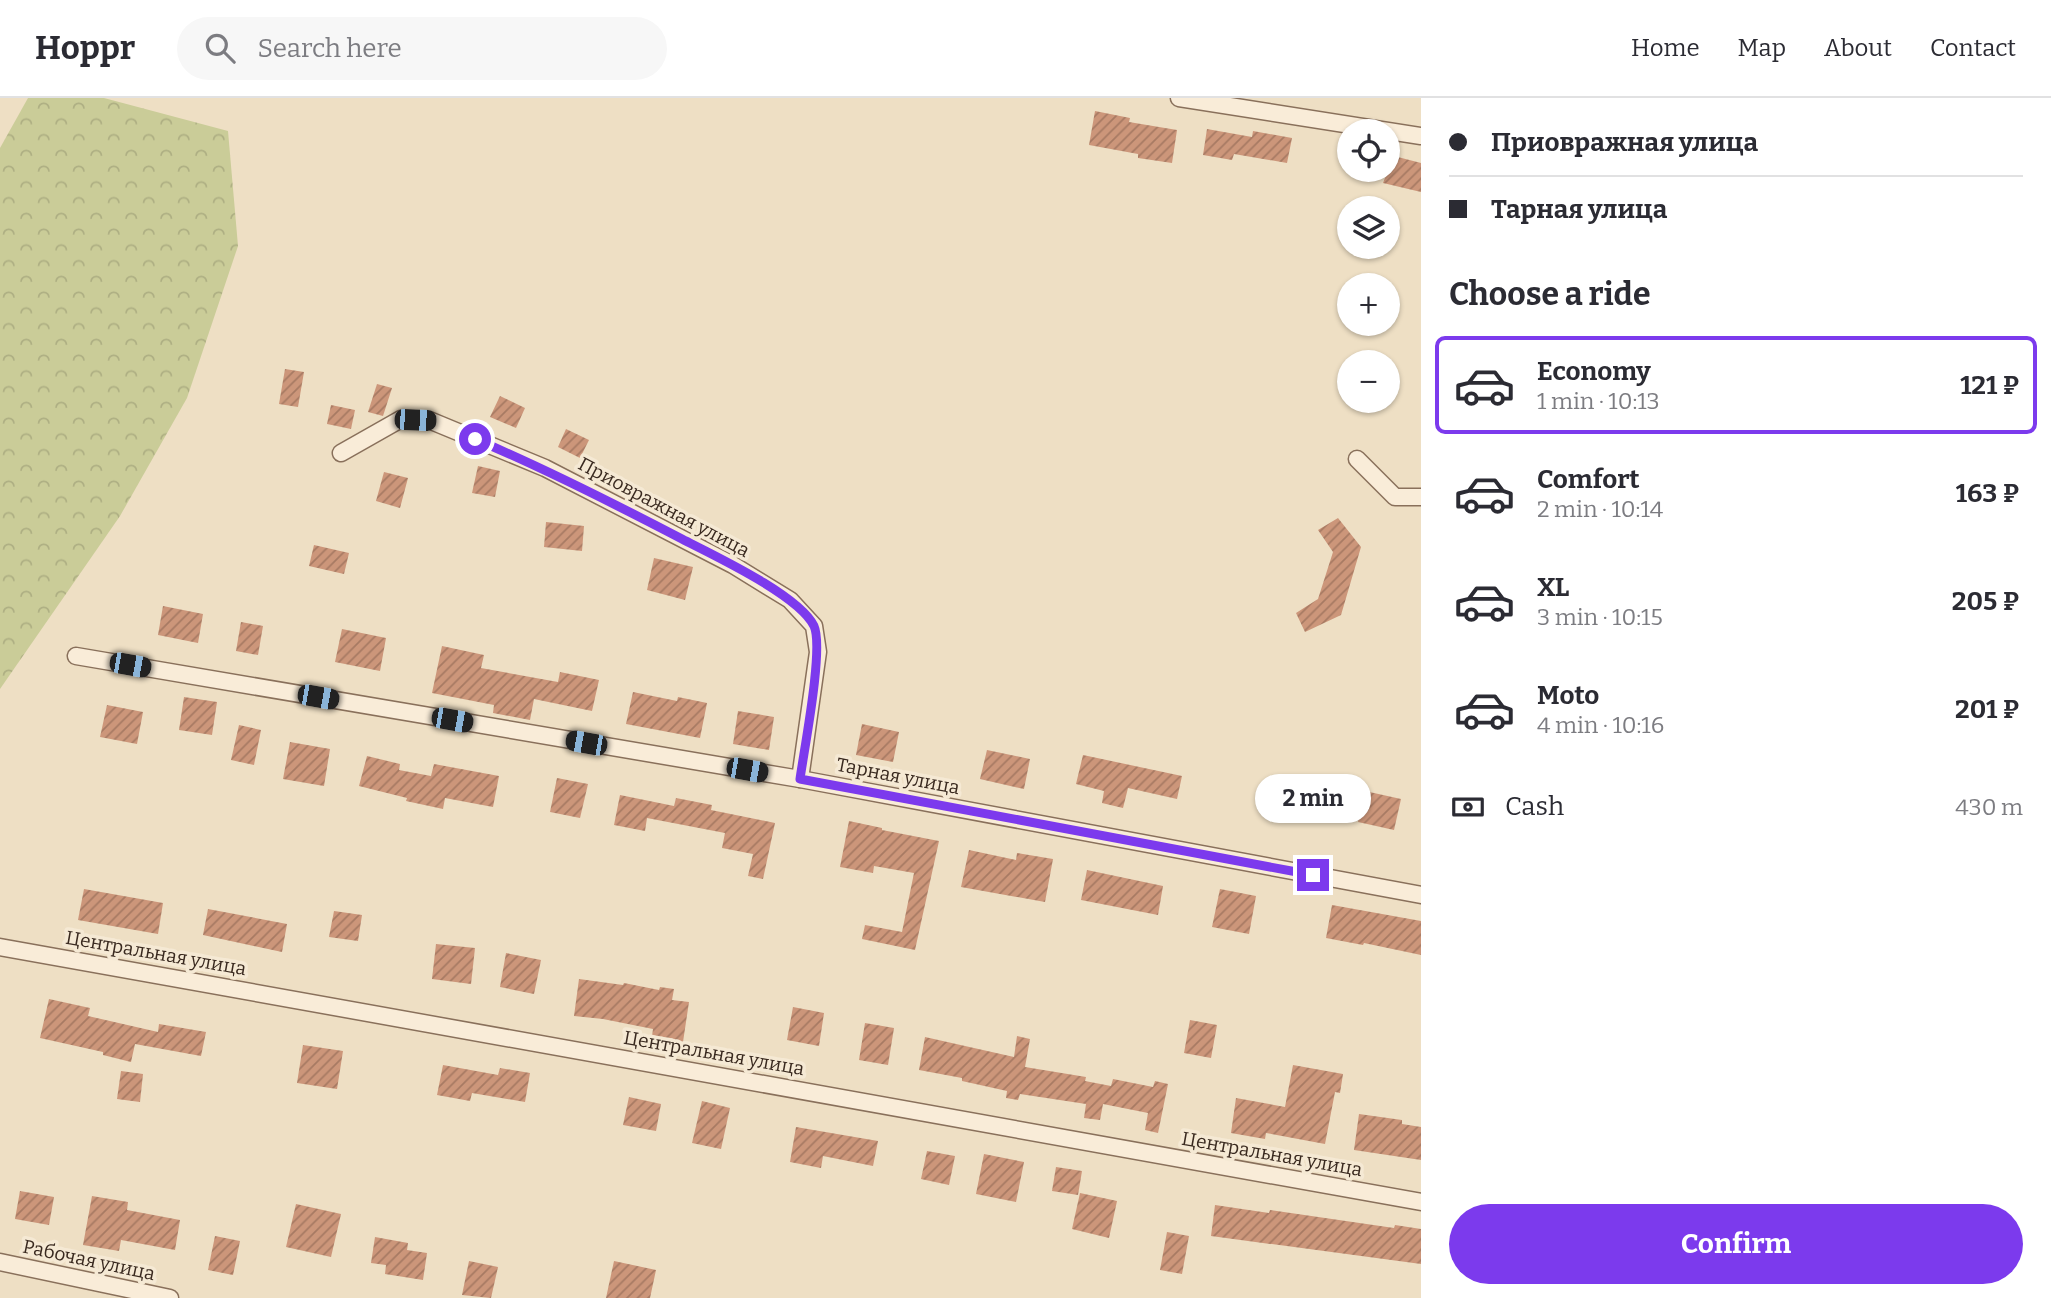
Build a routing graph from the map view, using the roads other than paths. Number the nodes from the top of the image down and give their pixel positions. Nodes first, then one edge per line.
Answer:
1 (1179, 98) edge
2 (1421, 136) edge
3 (341, 453) dead end
4 (1357, 459) dead end
5 (1421, 497) edge
6 (76, 656) dead end
7 (800, 779) junction
8 (1421, 895) edge
9 (0, 947) edge
10 (1421, 1202) edge
11 (0, 1262) edge
12 (170, 1298) edge

1 - 2 street
3 - 7 street, Приовражная улица
4 - 5 street
6 - 7 street, Тарная улица
7 - 8 street, Тарная улица
9 - 10 street, Центральная улица
11 - 12 street, Рабочая улица

